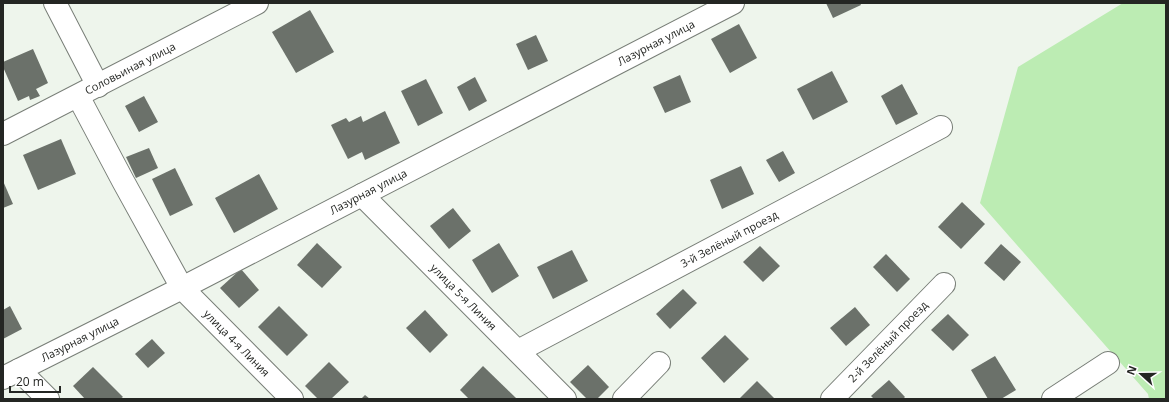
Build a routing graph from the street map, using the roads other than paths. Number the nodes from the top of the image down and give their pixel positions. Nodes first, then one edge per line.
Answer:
1 (55, 3) edge
2 (733, 3) edge
3 (245, 6) edge
4 (98, 86) junction
5 (78, 96) junction
6 (941, 127) dead end
7 (3, 134) edge
8 (362, 195) junction
9 (944, 284) dead end
10 (182, 288) junction
11 (518, 351) junction
12 (659, 363) dead end
13 (1108, 363) dead end
14 (11, 374) edge
15 (48, 399) edge
16 (292, 399) edge
17 (565, 399) edge
18 (624, 399) edge
19 (832, 399) edge
20 (1053, 399) edge

1 - 4 street
2 - 8 street, Лазурная улица
3 - 4 street, Соловьиная улица
4 - 5 street, Соловьиная улица
5 - 7 street, Соловьиная улица
5 - 10 street, улица 4-я Линия
6 - 11 street, 3-й Зелёный проезд
8 - 10 street, Лазурная улица
8 - 11 street, улица 5-я Линия
9 - 19 street, 2-й Зелёный проезд
10 - 14 street, Лазурная улица
10 - 16 street, улица 4-я Линия
11 - 17 street, улица 5-я Линия
12 - 18 street
13 - 20 street
14 - 15 street

